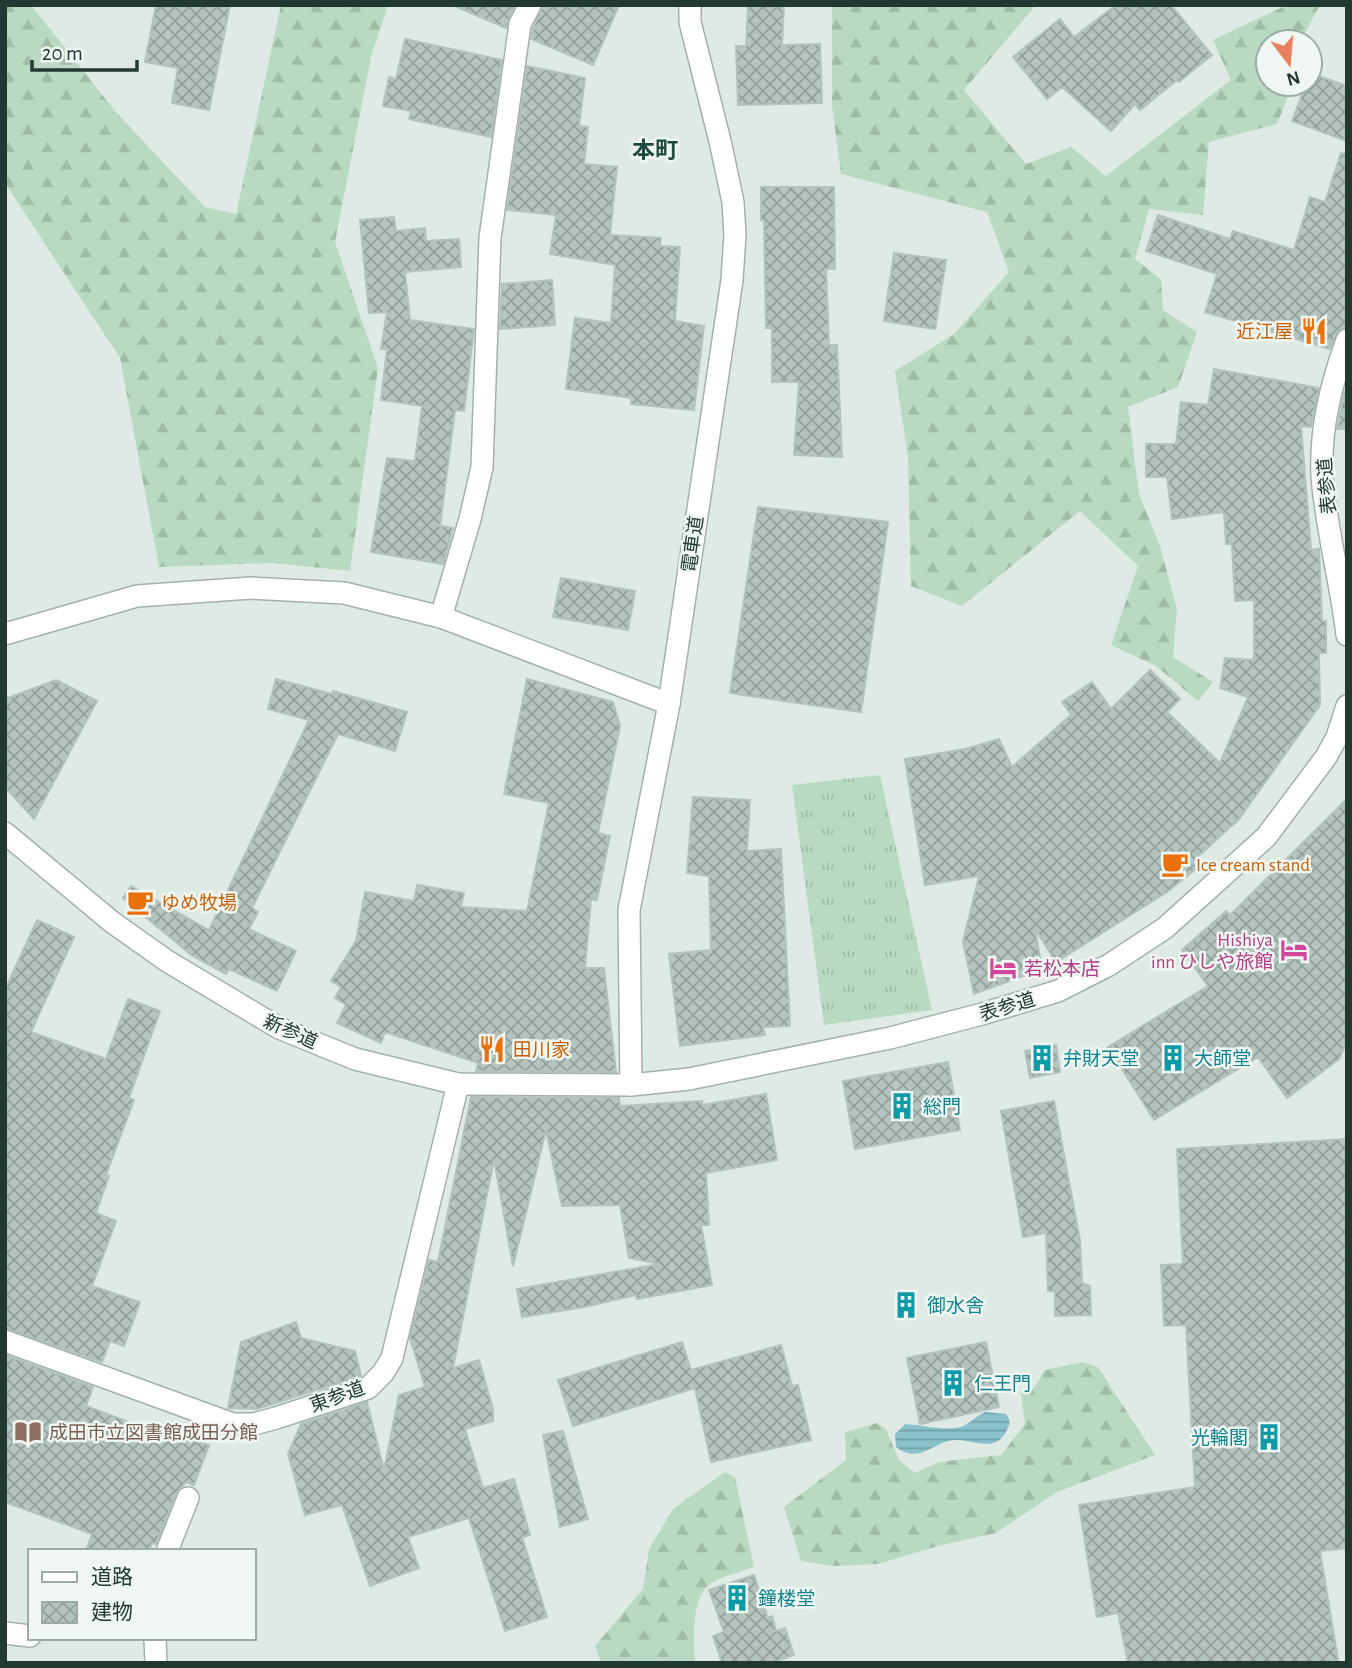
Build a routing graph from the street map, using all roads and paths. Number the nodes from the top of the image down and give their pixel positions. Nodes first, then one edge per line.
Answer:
1 (530, 5) edge
2 (690, 5) edge
3 (1347, 340) edge
4 (441, 617) junction
5 (5, 635) edge
6 (1347, 635) edge
7 (669, 704) junction
8 (1347, 706) edge
9 (5, 833) edge
10 (458, 1084) junction
11 (631, 1085) junction
12 (5, 1341) edge
13 (188, 1499) dead end
14 (168, 1549) edge
15 (5, 1633) edge
16 (28, 1636) edge
17 (155, 1640) edge
18 (156, 1663) edge

1 - 4 street
2 - 7 street, 電車道
3 - 6 street, 表参道
4 - 5 street
4 - 7 street
7 - 11 street, 電車道
8 - 11 street, 表参道
9 - 10 street, 新参道
10 - 11 street, 新参道
10 - 12 street, 東参道
13 - 14 street
15 - 16 street
17 - 18 street

